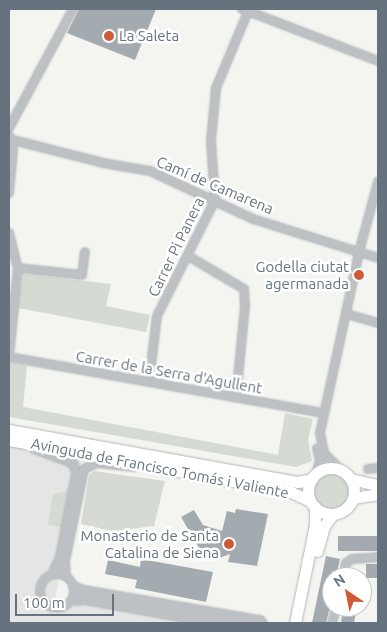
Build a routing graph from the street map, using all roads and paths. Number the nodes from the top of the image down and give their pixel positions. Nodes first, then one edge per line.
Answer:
1 (73, 9) edge
2 (246, 10) edge
3 (378, 62) edge
4 (9, 129) edge
5 (9, 139) edge
6 (378, 182) edge
7 (9, 188) edge
8 (215, 200) junction
9 (9, 233) edge
10 (85, 252) dead end
11 (359, 252) junction
12 (188, 256) junction
13 (378, 258) edge
14 (18, 268) junction
15 (347, 314) junction
16 (378, 323) edge
17 (9, 357) edge
18 (149, 382) junction
19 (236, 398) junction
20 (324, 413) junction
21 (322, 425) junction
22 (9, 430) edge
23 (9, 440) edge
24 (158, 467) junction
25 (378, 468) edge
26 (368, 469) dead end
27 (347, 475) junction
28 (314, 476) junction
29 (378, 485) edge
30 (378, 494) edge
31 (353, 498) junction
32 (313, 504) junction
33 (333, 514) junction
34 (378, 557) edge
35 (345, 567) edge
36 (52, 574) junction
37 (66, 576) junction
38 (74, 588) junction
39 (71, 601) junction
40 (214, 623) edge
41 (245, 623) edge
42 (263, 623) edge
43 (293, 623) edge

1 - 4 street
2 - 3 street
2 - 8 street, Carrer Pi Panera
4 - 5 street
5 - 7 street
5 - 8 street, Camí de Camarena
6 - 11 street
8 - 11 street, Camí de Camarena
8 - 12 street, Carrer Pi Panera
9 - 14 street
10 - 14 street
11 - 13 street, Camí de Camarena
11 - 15 street
12 - 18 street, Carrer Pi Panera
12 - 19 street
14 - 17 street
15 - 16 street
15 - 20 street
17 - 18 street, Carrer de la Serra d'Agullent
18 - 19 street, Carrer de la Serra d'Agullent
19 - 20 street, Carrer de la Serra d'Agullent
20 - 21 street
21 - 27 street
21 - 28 street
22 - 28 main road, Avinguda de Francisco Tomás i Valiente
23 - 24 main road, Avinguda de Francisco Tomás i Valiente
23 - 36 street
24 - 32 main road, Avinguda de Francisco Tomás i Valiente
24 - 37 street
25 - 26 street
27 - 28 main road
27 - 29 main road
27 - 31 main road
28 - 32 main road
30 - 31 main road
31 - 33 main road
32 - 33 main road
32 - 43 main road
33 - 43 main road
34 - 35 street
36 - 37 street
36 - 39 street
37 - 38 street
38 - 39 street
38 - 41 street
38 - 42 street
39 - 40 street

